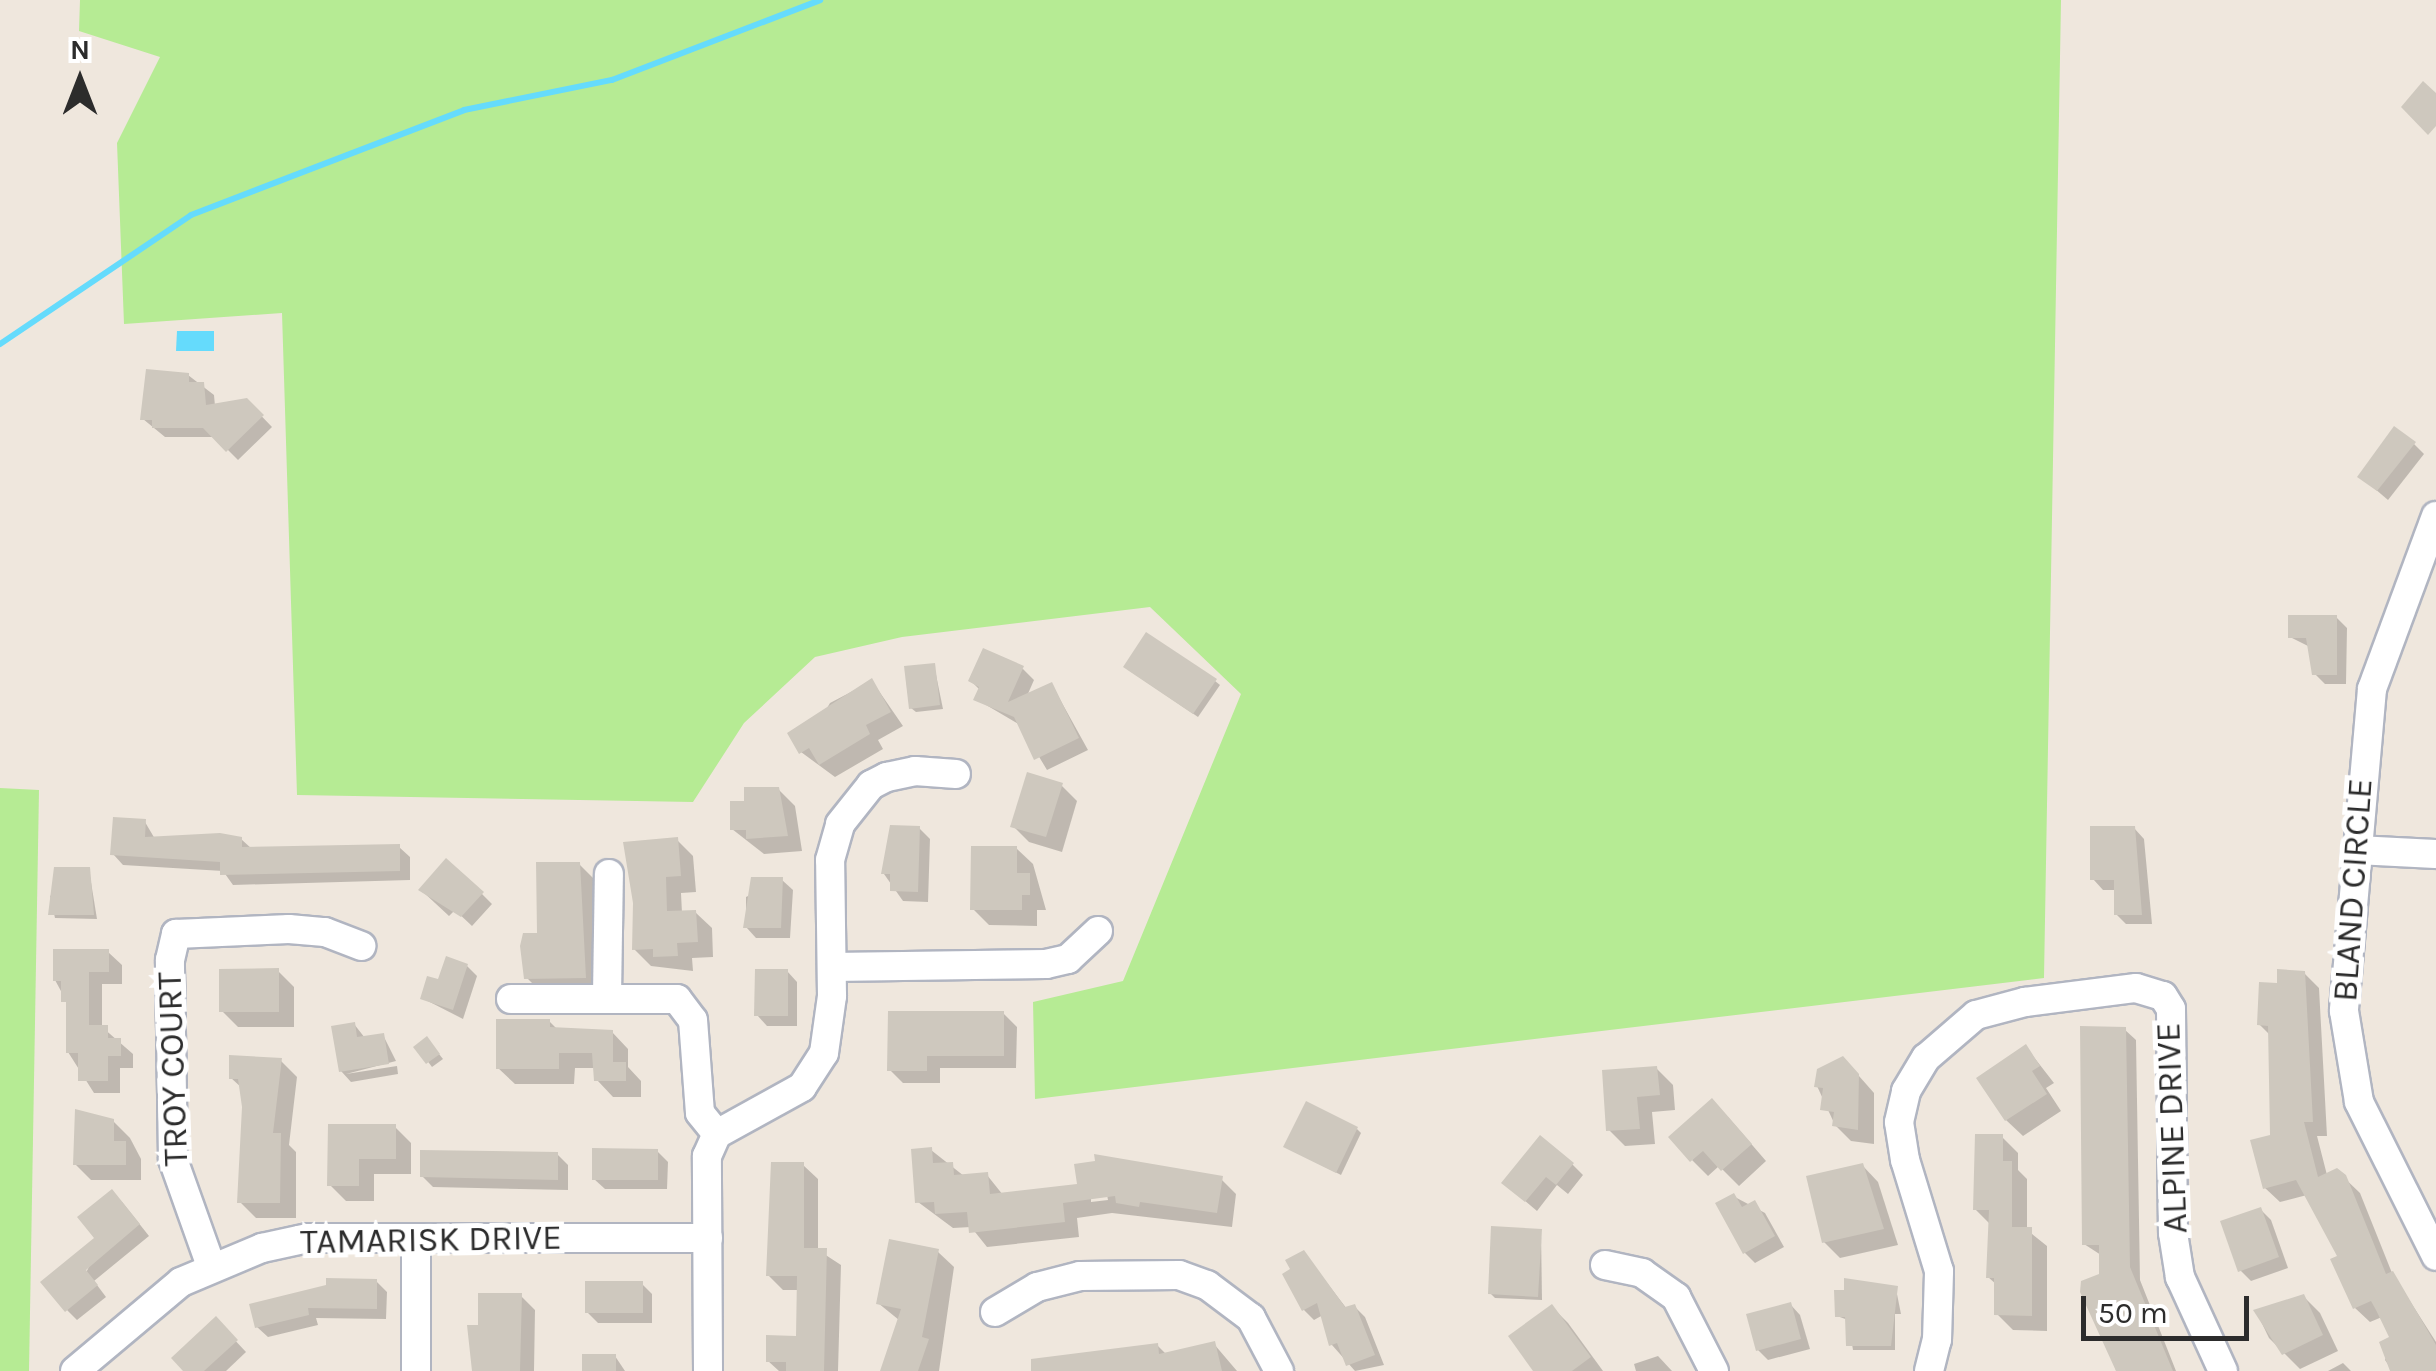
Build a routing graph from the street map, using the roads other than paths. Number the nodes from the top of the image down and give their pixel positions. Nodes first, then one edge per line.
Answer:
1 (2436, 516) edge
2 (956, 774) dead end
3 (2356, 850) junction
4 (2436, 854) edge
5 (609, 874) dead end
6 (1098, 931) dead end
7 (360, 946) dead end
8 (832, 967) junction
9 (607, 994) junction
10 (511, 999) dead end
11 (717, 1134) junction
12 (416, 1238) junction
13 (708, 1238) junction
14 (2436, 1256) edge
15 (1605, 1265) dead end
16 (211, 1266) junction
17 (995, 1312) dead end
18 (75, 1371) edge
19 (416, 1371) edge
20 (708, 1371) edge
21 (1279, 1371) edge
22 (1714, 1371) edge
23 (1929, 1371) edge
24 (2223, 1371) edge

1 - 3 street, BLAND CIRCLE
2 - 8 street
3 - 4 street
3 - 14 street, BLAND CIRCLE
5 - 9 street
6 - 8 street
7 - 16 street, TROY COURT
8 - 11 street
9 - 10 street
9 - 11 street
11 - 13 street
12 - 13 street, TAMARISK DRIVE
12 - 16 street, TAMARISK DRIVE
12 - 19 street
13 - 20 street
15 - 22 street
16 - 18 street, TAMARISK DRIVE
17 - 21 street
23 - 24 street, ALPINE DRIVE

